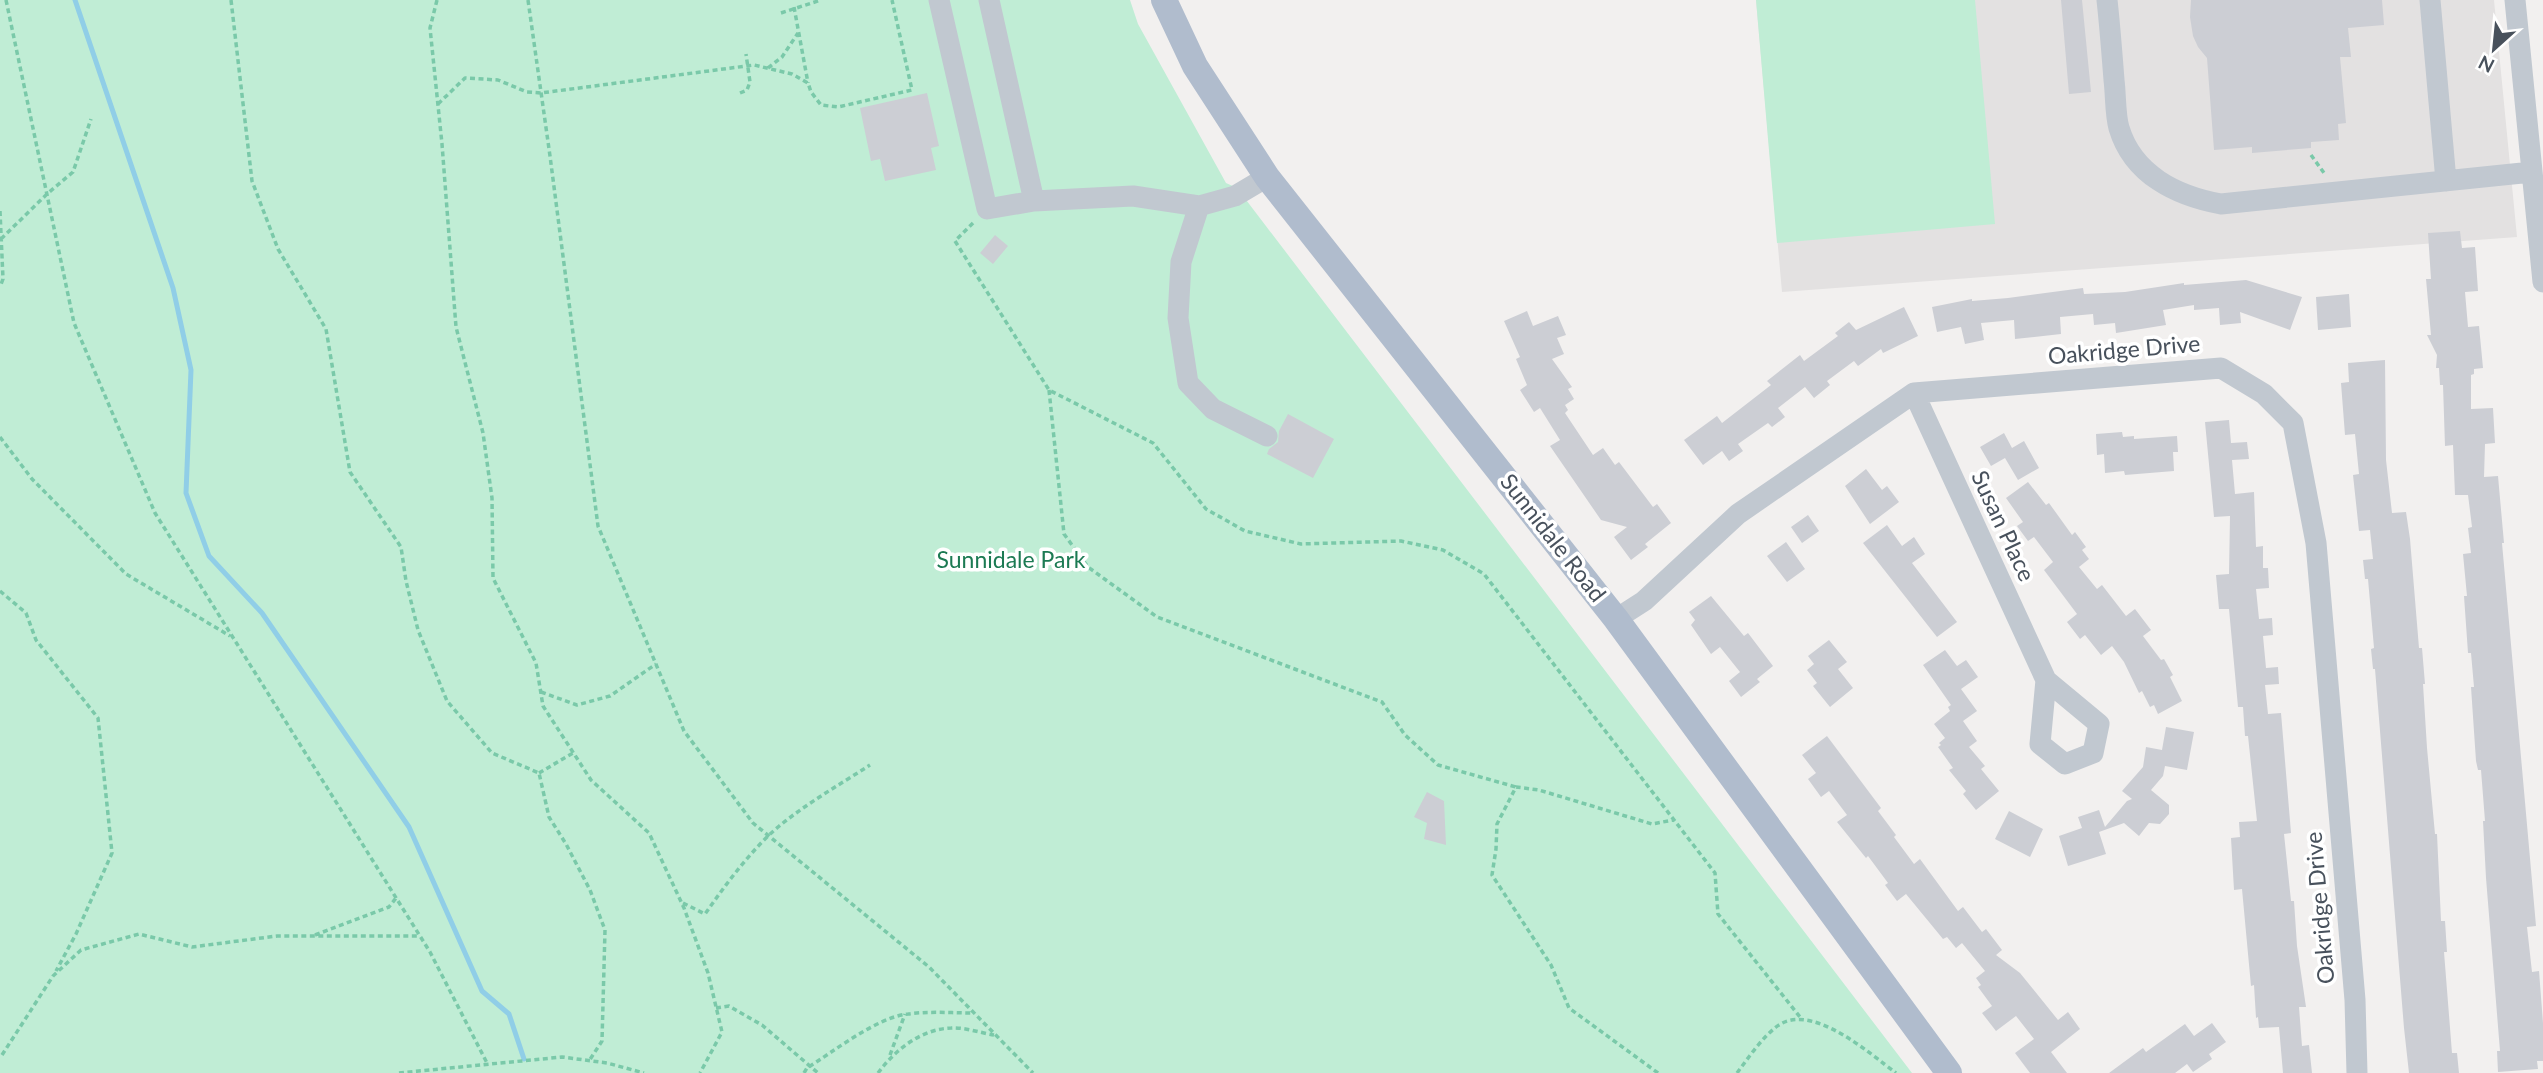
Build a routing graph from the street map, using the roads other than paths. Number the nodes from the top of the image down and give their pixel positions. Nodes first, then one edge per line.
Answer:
1 (939, 0) edge
2 (989, 0) edge
3 (1164, 0) edge
4 (2107, 0) edge
5 (2430, 0) edge
6 (2515, 0) edge
7 (2532, 172) junction
8 (1268, 177) junction
9 (2446, 181) junction
10 (1034, 201) junction
11 (1199, 206) junction
12 (2543, 282) edge
13 (1914, 393) junction
14 (1267, 436) dead end
15 (1616, 619) junction
16 (2046, 680) dead end
17 (1949, 1073) edge
18 (2357, 1073) edge

1 - 10 street
2 - 10 street
3 - 8 main road, Sunnidale Road
4 - 9 street
5 - 9 street
6 - 7 street
7 - 9 street
7 - 12 street
8 - 11 street
8 - 15 main road, Sunnidale Road
10 - 11 street
11 - 14 street
13 - 15 street, Oakridge Drive
13 - 16 street, Susan Place
13 - 18 street, Oakridge Drive
15 - 17 main road, Sunnidale Road

